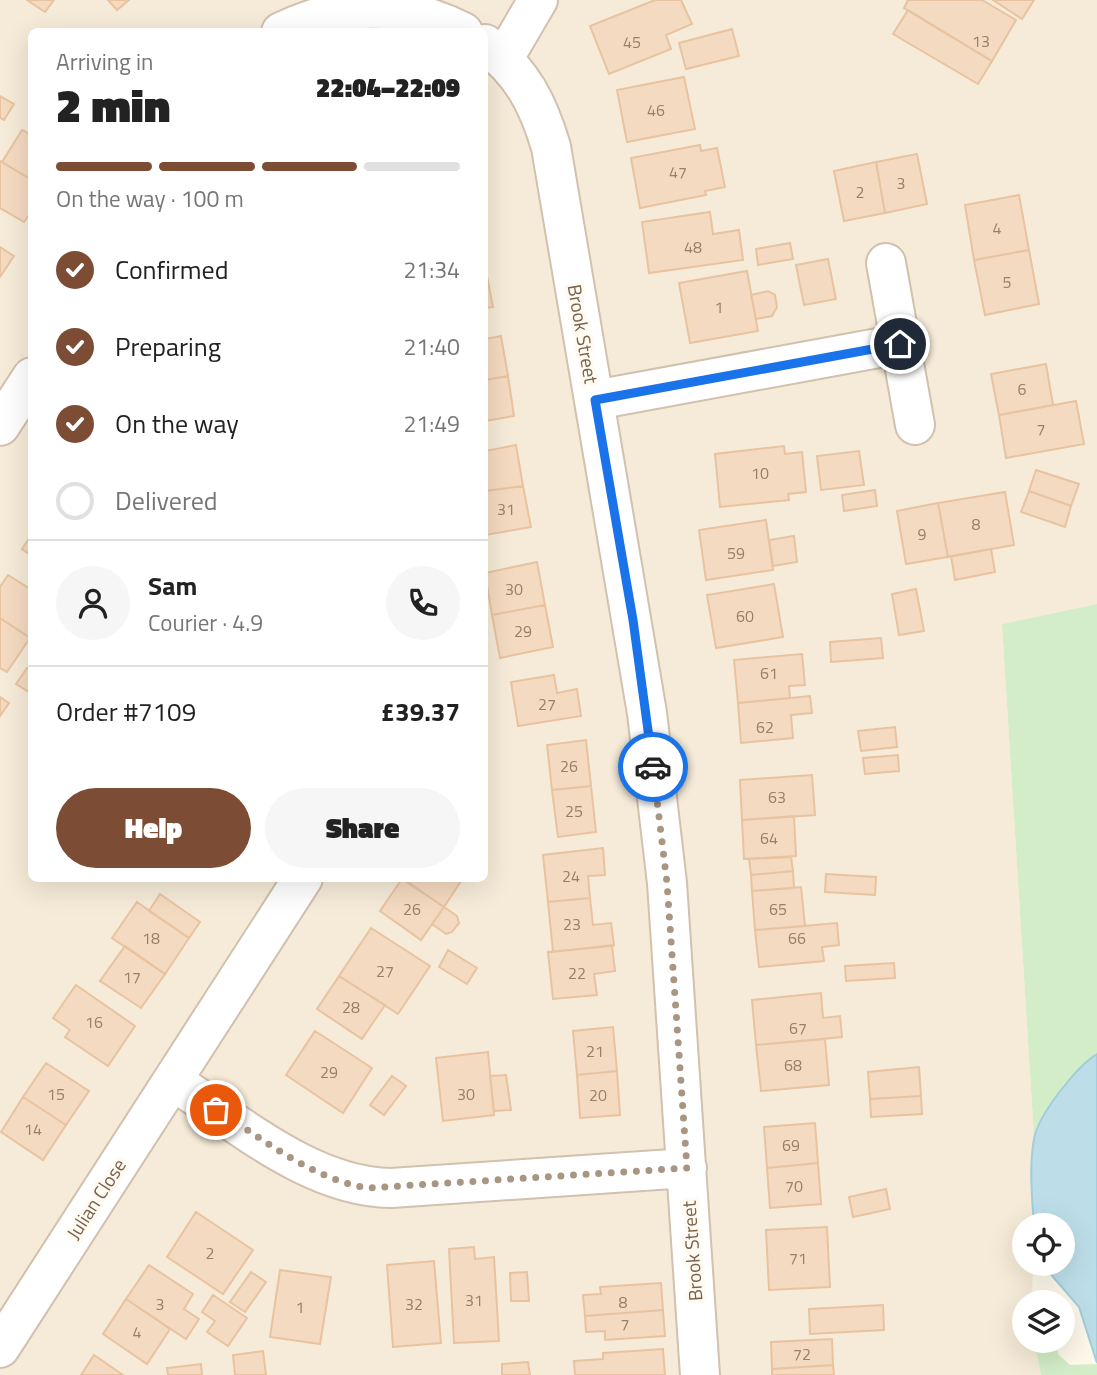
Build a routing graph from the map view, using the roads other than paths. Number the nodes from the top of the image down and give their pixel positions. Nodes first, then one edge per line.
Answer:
1 (538, 0) edge
2 (289, 28) edge
3 (455, 28) edge
4 (494, 51) edge
5 (886, 263) dead end
6 (900, 344) junction
7 (28, 383) edge
8 (595, 400) junction
9 (915, 425) dead end
10 (0, 426) edge
11 (300, 882) edge
12 (173, 1082) junction
13 (687, 1168) junction
14 (7, 1323) edge
15 (700, 1375) edge

1 - 4 street
2 - 3 street
4 - 8 street, Brook Street
5 - 6 street
6 - 8 street
6 - 9 street
7 - 10 street
8 - 13 street, Brook Street
11 - 12 street, Julian Close
12 - 13 street
12 - 14 street, Julian Close
13 - 15 street, Brook Street

